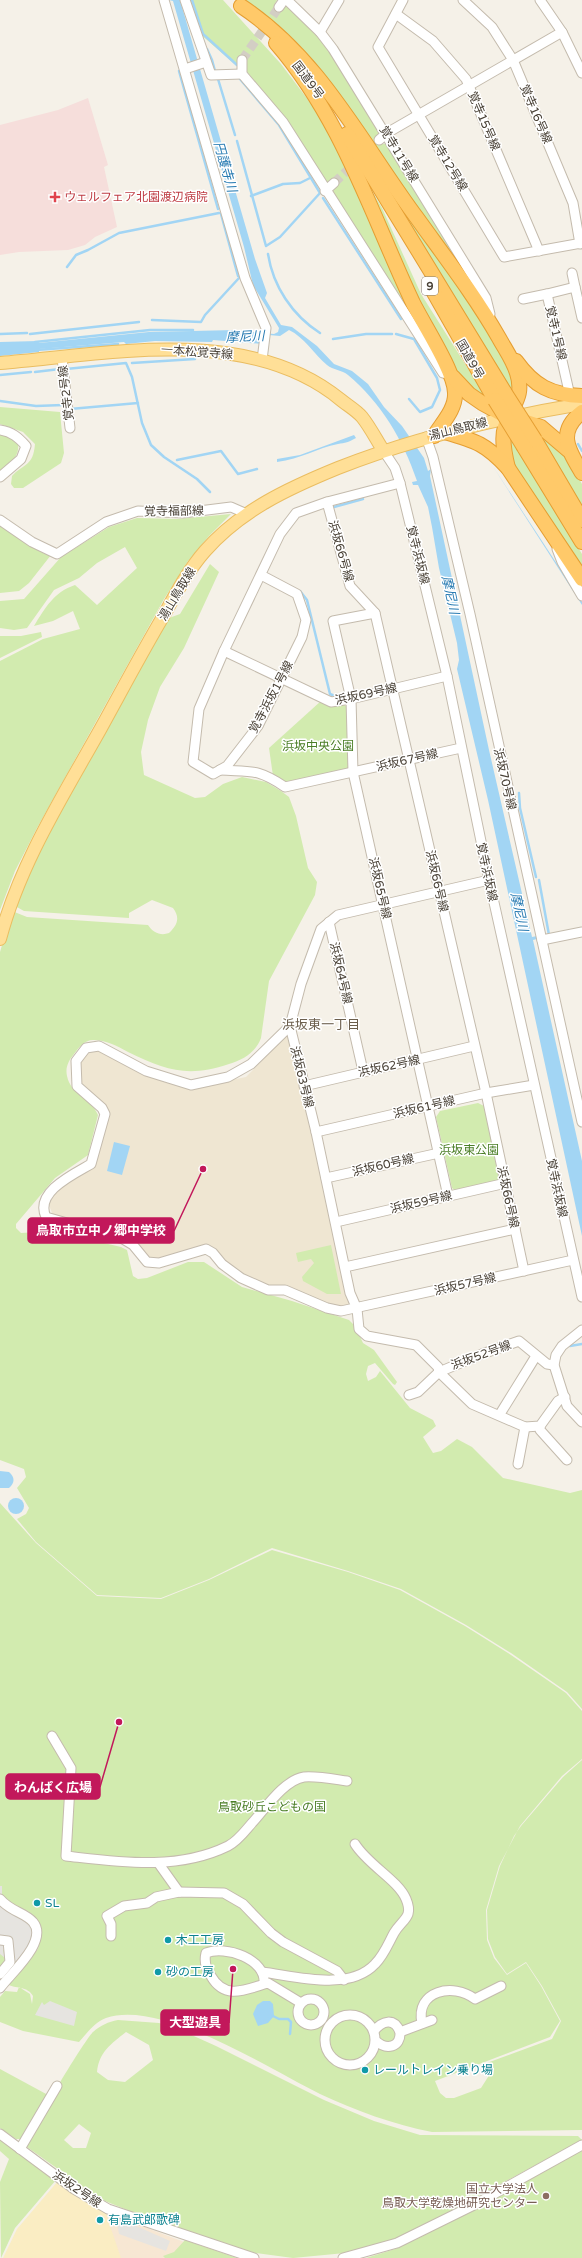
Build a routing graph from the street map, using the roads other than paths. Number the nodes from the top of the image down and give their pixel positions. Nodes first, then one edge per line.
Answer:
1 (164, 0) edge
2 (185, 0) edge
3 (339, 0) edge
4 (403, 0) edge
5 (463, 0) edge
6 (540, 0) edge
7 (283, 2) edge
8 (238, 3) edge
9 (396, 14) junction
10 (320, 32) junction
11 (562, 32) junction
12 (242, 60) tunnel mouth
13 (513, 60) junction
14 (206, 62) junction
15 (185, 69) junction
16 (582, 73) edge
17 (242, 74) junction
18 (469, 86) junction
19 (420, 115) junction
20 (387, 133) junction
21 (379, 140) dead end
22 (334, 184) tunnel mouth
23 (325, 191) junction
24 (581, 244) edge
25 (539, 251) junction
26 (572, 273) dead end
27 (575, 286) junction
28 (547, 294) junction
29 (523, 299) dead end
30 (582, 318) edge
31 (493, 327) junction
32 (263, 356) junction
33 (62, 358) junction
34 (0, 363) edge
35 (452, 375) junction
36 (576, 396) edge
37 (582, 404) edge
38 (582, 412) edge
39 (510, 416) junction
40 (70, 428) dead end
41 (0, 430) edge
42 (430, 436) junction
43 (529, 444) junction
44 (383, 450) junction
45 (568, 450) junction
46 (508, 468) junction
47 (582, 473) edge
48 (0, 477) edge
49 (400, 483) junction
50 (327, 502) junction
51 (247, 514) junction
52 (0, 520) edge
53 (582, 520) edge
54 (553, 537) junction
55 (582, 542) edge
56 (261, 575) junction
57 (582, 579) edge
58 (582, 596) edge
59 (375, 613) junction
60 (224, 651) junction
61 (447, 676) junction
62 (282, 678) junction
63 (393, 688) junction
64 (351, 699) junction
65 (461, 748) junction
66 (409, 759) junction
67 (220, 770) junction
68 (353, 772) junction
69 (489, 880) junction
70 (439, 891) junction
71 (384, 903) junction
72 (329, 922) junction
73 (582, 932) edge
74 (0, 939) edge
75 (542, 940) junction
76 (290, 1026) junction
77 (474, 1046) junction
78 (418, 1060) junction
79 (363, 1071) junction
80 (534, 1085) junction
81 (304, 1086) junction
82 (486, 1093) junction
83 (429, 1106) junction
84 (582, 1122) edge
85 (316, 1132) junction
86 (439, 1153) junction
87 (326, 1178) junction
88 (506, 1183) junction
89 (448, 1196) junction
90 (336, 1222) junction
91 (515, 1229) junction
92 (573, 1260) junction
93 (345, 1266) junction
94 (524, 1271) junction
95 (582, 1297) edge
96 (357, 1309) junction
97 (582, 1330) edge
98 (536, 1356) junction
99 (554, 1364) junction
100 (439, 1372) junction
101 (409, 1395) dead end
102 (565, 1397) junction
103 (500, 1414) junction
104 (582, 1422) edge
105 (525, 1426) junction
106 (540, 1426) junction
107 (567, 1460) dead end
108 (518, 1464) dead end
109 (52, 1736) dead end
110 (347, 1781) dead end
111 (355, 1844) dead end
112 (159, 1864) junction
113 (179, 1892) junction
114 (0, 1899) edge
115 (111, 1936) dead end
116 (0, 1940) edge
117 (262, 1972) junction
118 (0, 1974) edge
119 (344, 1980) junction
120 (264, 1984) junction
121 (501, 1986) dead end
122 (0, 1988) edge
123 (301, 2003) junction
124 (323, 2019) junction
125 (432, 2020) dead end
126 (422, 2023) junction
127 (331, 2025) junction
128 (374, 2031) junction
129 (400, 2032) junction
130 (376, 2041) junction
131 (57, 2086) dead end
132 (0, 2134) edge
133 (582, 2145) edge
134 (20, 2148) junction
135 (254, 2258) edge
136 (343, 2258) edge

1 - 15 street
2 - 14 street
3 - 10 street
4 - 9 street, 覚寺12号線
5 - 13 street, 覚寺16号線
6 - 11 street
7 - 10 street, 覚寺11号線
8 - 31 highway
8 - 35 highway
8 - 43 highway, 国道9号 / 9, bridge
9 - 18 street, 覚寺15号線
9 - 19 street, 覚寺12号線
10 - 20 street, 覚寺11号線
11 - 13 street
11 - 16 street
12 - 17 street
13 - 18 street
13 - 24 street, 覚寺16号線
14 - 15 street
14 - 17 street
15 - 32 street
17 - 23 street
18 - 19 street
18 - 25 street, 覚寺15号線
19 - 20 street
19 - 25 street, 覚寺12号線
20 - 21 street
20 - 31 street, 覚寺11号線
22 - 23 street
23 - 35 street
24 - 25 street, 覚寺12号線
26 - 27 street
27 - 28 street
27 - 30 street
28 - 29 street, 覚寺1号線
28 - 36 street, 覚寺1号線
31 - 36 highway
31 - 39 highway
32 - 33 main road, 一本松覚寺線
32 - 44 main road, 一本松覚寺線
33 - 34 main road, 一本松覚寺線
33 - 40 street, 覚寺2号線
35 - 39 highway
35 - 42 highway
37 - 39 main road, 湯山鳥取線
38 - 45 highway
39 - 42 main road, 湯山鳥取線
39 - 45 highway
39 - 46 highway
41 - 48 street
42 - 44 main road, 湯山鳥取線
42 - 46 highway
42 - 75 street, 浜坂70号線
43 - 53 highway, 国道9号 / 9
43 - 55 highway, 国道9号 / 9
44 - 49 street, 覚寺浜坂線
44 - 51 main road, 湯山鳥取線
45 - 47 highway
46 - 54 highway
49 - 50 street
49 - 61 street, 覚寺浜坂線
50 - 56 street
50 - 59 street, 浜坂66号線
51 - 52 street, 覚寺福部線
51 - 74 main road, 湯山鳥取線
54 - 57 highway
54 - 58 street
56 - 60 street
56 - 62 street, 覚寺浜坂1号線
59 - 63 street, 浜坂66号線
59 - 64 street, 浜坂65号線
60 - 62 street, 浜坂69号線
60 - 67 street
61 - 63 street, 浜坂69号線
61 - 65 street, 覚寺浜坂線
62 - 64 street, 浜坂69号線
62 - 67 street, 覚寺浜坂1号線
63 - 64 street, 浜坂69号線
63 - 66 street, 浜坂66号線
64 - 68 street, 浜坂65号線
65 - 66 street, 浜坂67号線
65 - 69 street, 覚寺浜坂線
66 - 68 street, 浜坂67号線
66 - 70 street, 浜坂66号線
67 - 68 street, 浜坂67号線
68 - 71 street, 浜坂65号線
69 - 70 street, 浜坂63号線
69 - 80 street, 覚寺浜坂線
70 - 71 street, 浜坂63号線
70 - 77 street, 浜坂66号線
71 - 72 street, 浜坂63号線
71 - 78 street, 浜坂65号線
72 - 76 street, 浜坂63号線
72 - 79 street, 浜坂64号線
73 - 75 street
75 - 84 street, 浜坂70号線
76 - 81 street, 浜坂63号線
76 - 96 street, 浜坂57号線
77 - 78 street, 浜坂62号線
77 - 82 street, 浜坂66号線
78 - 79 street, 浜坂62号線
78 - 83 street, 浜坂65号線
79 - 81 street, 浜坂62号線
80 - 82 street, 浜坂61号線
80 - 92 street, 覚寺浜坂線
81 - 85 street, 浜坂63号線
82 - 83 street, 浜坂61号線
82 - 88 street, 浜坂66号線
83 - 85 street, 浜坂61号線
83 - 86 street, 浜坂65号線
85 - 87 street, 浜坂63号線
86 - 87 street, 浜坂60号線
86 - 89 street, 浜坂65号線
87 - 90 street, 浜坂63号線
88 - 89 street, 浜坂59号線
88 - 91 street, 浜坂66号線
89 - 90 street, 浜坂59号線
90 - 93 street, 浜坂63号線
91 - 93 street
91 - 94 street, 浜坂66号線
92 - 94 street, 浜坂57号線
92 - 95 street, 覚寺浜坂線
93 - 96 street, 浜坂63号線
94 - 96 street, 浜坂57号線
96 - 100 street, 浜坂63号線
97 - 99 street
98 - 99 street, 浜坂52号線
98 - 100 street, 浜坂52号線
98 - 103 street
99 - 102 street
100 - 101 street
100 - 103 street, 浜坂52号線
102 - 104 street
102 - 106 street
103 - 105 street, 浜坂52号線
105 - 106 street, 浜坂52号線
105 - 108 street
106 - 107 street
109 - 112 street
110 - 112 street
111 - 119 street
112 - 113 street
113 - 115 street
113 - 119 street
114 - 122 street
116 - 118 street
117 - 119 street
117 - 120 street
117 - 120 street
120 - 123 street
121 - 126 street
123 - 124 street
123 - 124 street
124 - 127 street
125 - 126 street
126 - 129 street
127 - 128 street
127 - 130 street
128 - 129 street
128 - 130 street
129 - 130 street
131 - 134 street
132 - 134 street, 浜坂2号線
133 - 136 street
134 - 135 street, 浜坂2号線

